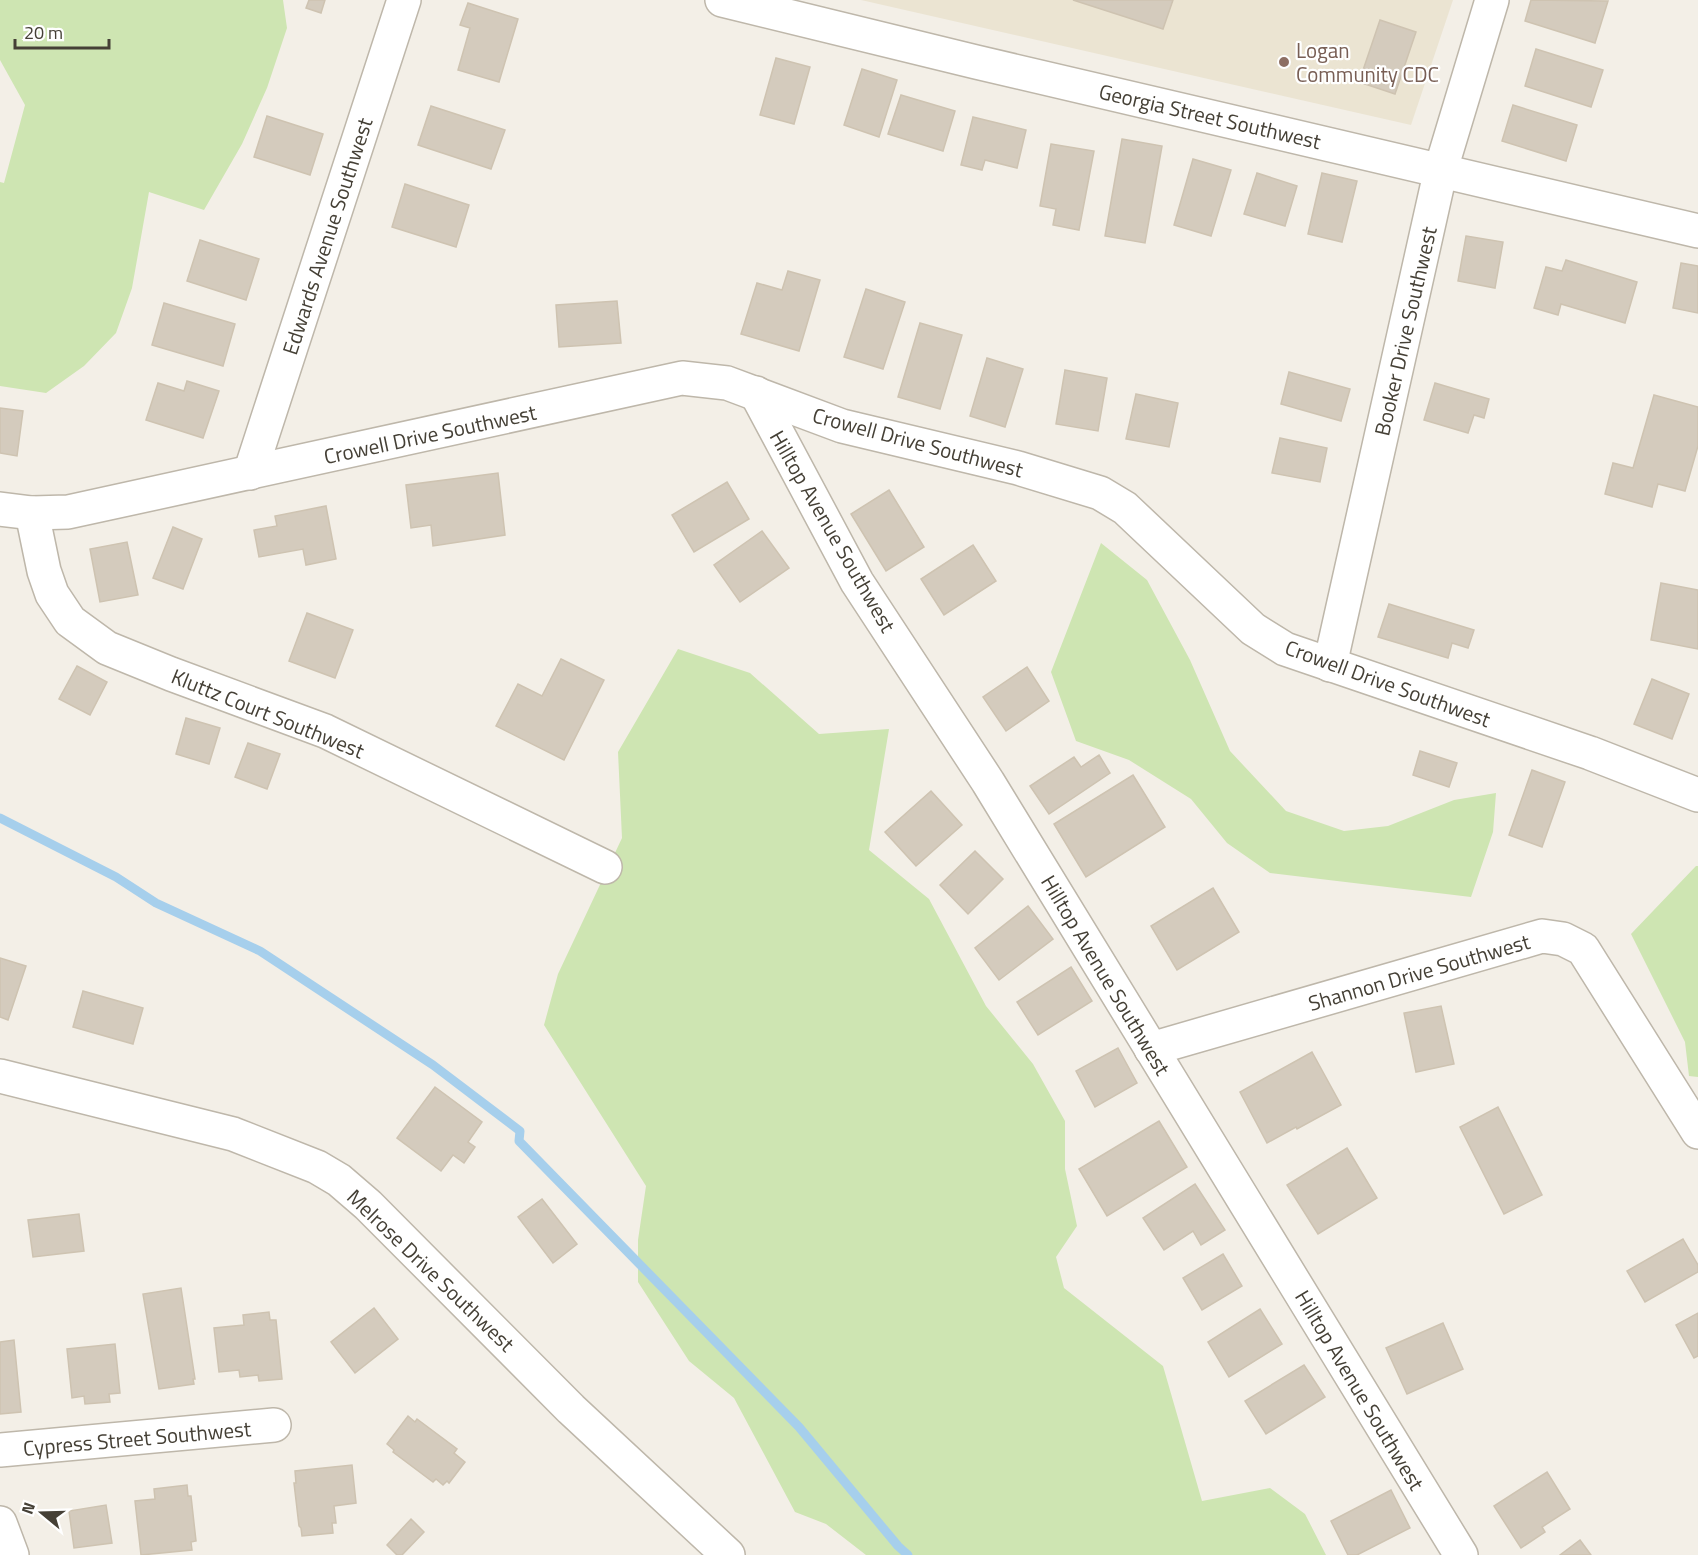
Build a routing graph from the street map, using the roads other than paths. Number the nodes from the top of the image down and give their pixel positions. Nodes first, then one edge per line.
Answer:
1 (404, 0) edge
2 (722, 0) edge
3 (1492, 0) edge
4 (1441, 169) junction
5 (1698, 231) edge
6 (756, 393) junction
7 (250, 472) junction
8 (0, 509) edge
9 (32, 513) junction
10 (1330, 665) junction
11 (1698, 795) edge
12 (605, 867) dead end
13 (1151, 1049) junction
14 (0, 1076) edge
15 (1698, 1132) edge
16 (274, 1425) dead end
17 (0, 1450) edge
18 (0, 1523) edge
19 (12, 1555) edge
20 (728, 1555) edge
21 (1461, 1555) edge

1 - 7 street, Edwards Avenue Southwest
2 - 4 street, Georgia Street Southwest
3 - 4 street, Booker Drive Southwest
4 - 5 street, Georgia Street Southwest
4 - 10 street, Booker Drive Southwest
6 - 7 street, Crowell Drive Southwest
6 - 10 street, Crowell Drive Southwest
6 - 13 street, Hilltop Avenue Southwest
7 - 9 street, Crowell Drive Southwest
8 - 9 street, Crowell Drive Southwest
9 - 12 street, Kluttz Court Southwest
10 - 11 street, Crowell Drive Southwest
13 - 15 street, Shannon Drive Southwest
13 - 21 street, Hilltop Avenue Southwest
14 - 20 street, Melrose Drive Southwest
16 - 17 street, Cypress Street Southwest
18 - 19 street

